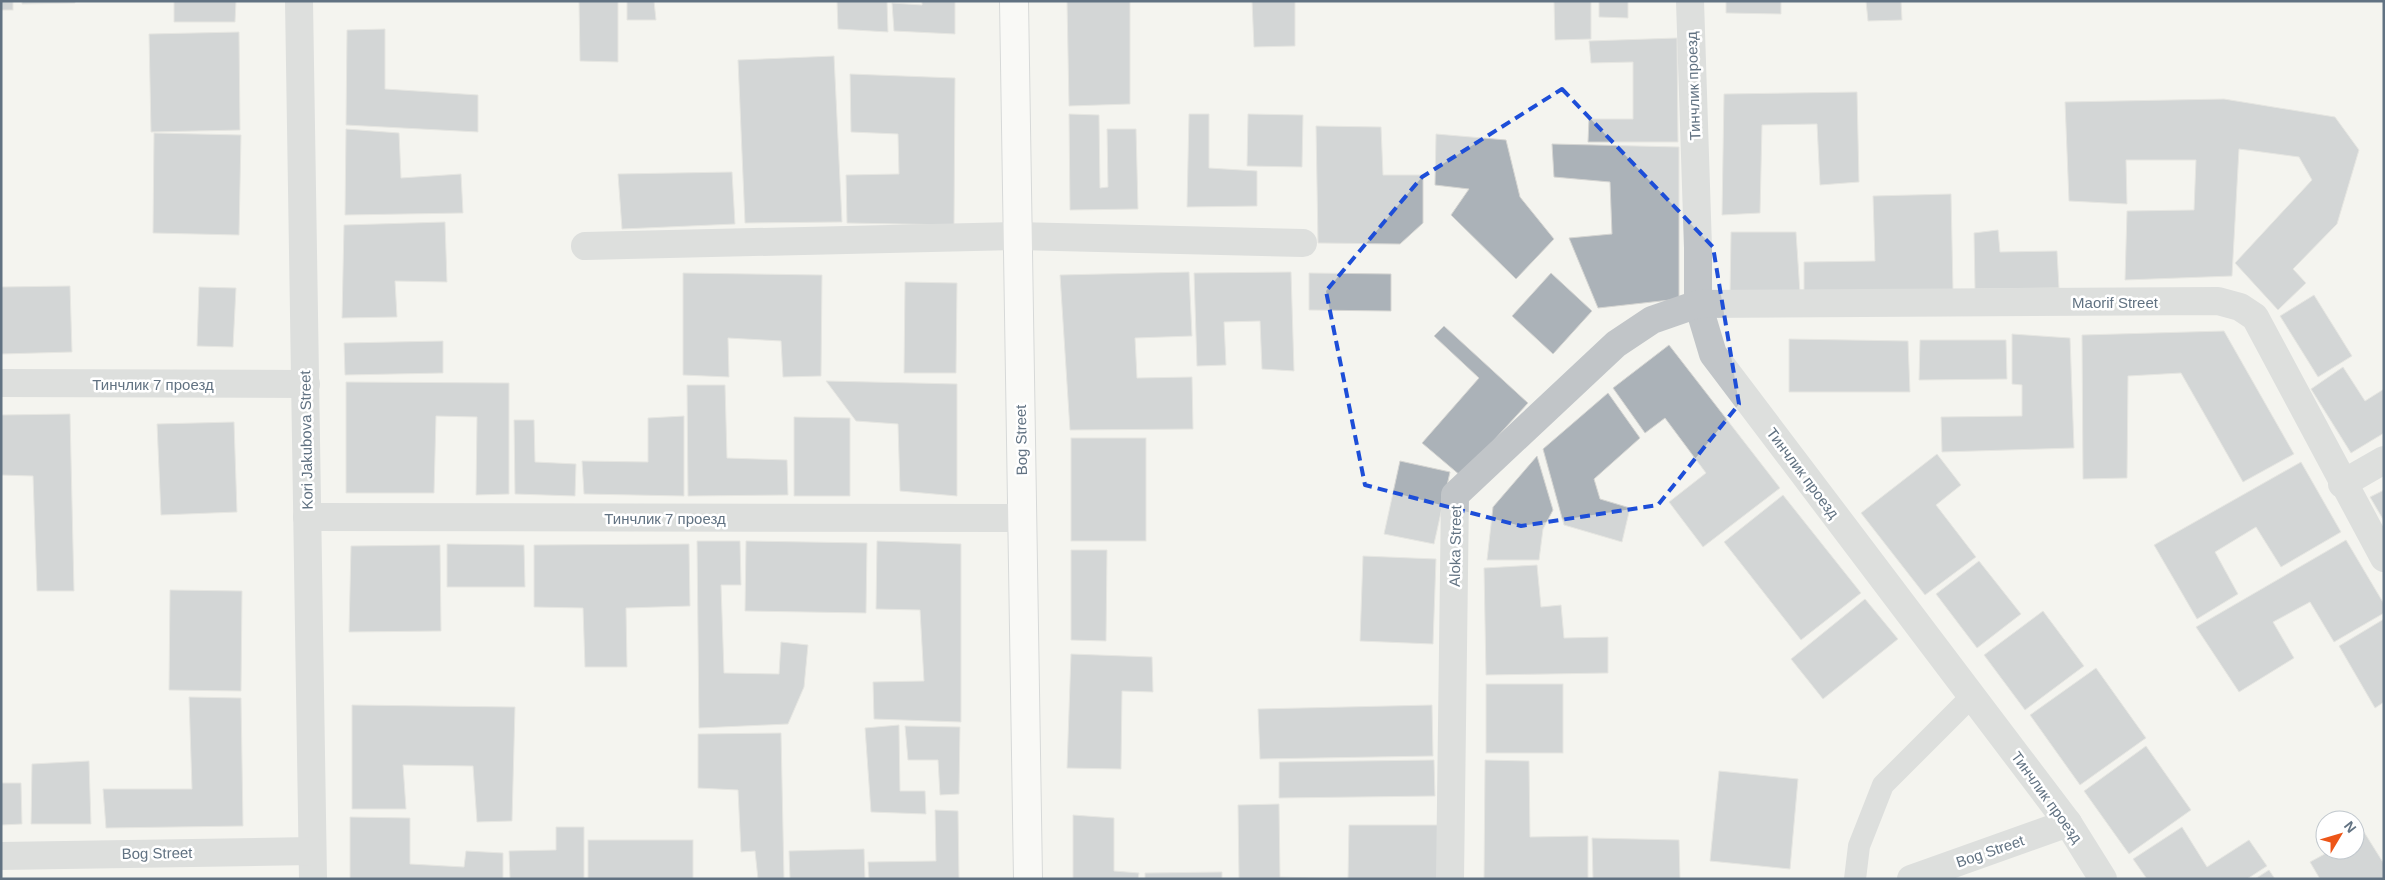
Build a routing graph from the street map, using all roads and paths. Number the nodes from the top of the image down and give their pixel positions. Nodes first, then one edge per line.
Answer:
1 (299, 1) edge
2 (1014, 1) edge
3 (1690, 1) edge
4 (1016, 236) junction
5 (1303, 243) dead end
6 (585, 246) dead end
7 (1698, 304) junction
8 (1, 383) edge
9 (306, 384) junction
10 (2384, 460) edge
11 (2342, 484) junction
12 (308, 517) junction
13 (1022, 518) junction
14 (2384, 558) edge
15 (1972, 696) junction
16 (2068, 823) junction
17 (312, 851) junction
18 (1, 856) edge
19 (313, 879) edge
20 (1028, 879) edge
21 (1450, 879) edge
22 (1855, 879) edge
23 (1911, 879) edge
24 (2103, 879) edge

1 - 9 street, Kori Jakubova Street
2 - 4 street, Bog Street
3 - 7 street, Тинчлик проезд
4 - 5 street
4 - 6 street
4 - 13 street, Bog Street
7 - 11 street, Maorif Street
7 - 15 street, Тинчлик проезд
7 - 21 street, Aloka Street
8 - 9 street, Тинчлик 7 проезд
9 - 12 street, Kori Jakubova Street
10 - 11 street
11 - 14 street, Maorif Street
12 - 13 street, Тинчлик 7 проезд
12 - 17 street, Kori Jakubova Street
13 - 20 street, Bog Street
15 - 16 street, Тинчлик проезд
15 - 22 lane
16 - 23 street, Bog Street
16 - 24 street, Тинчлик проезд
17 - 18 street, Bog Street
17 - 19 street, Kori Jakubova Street

